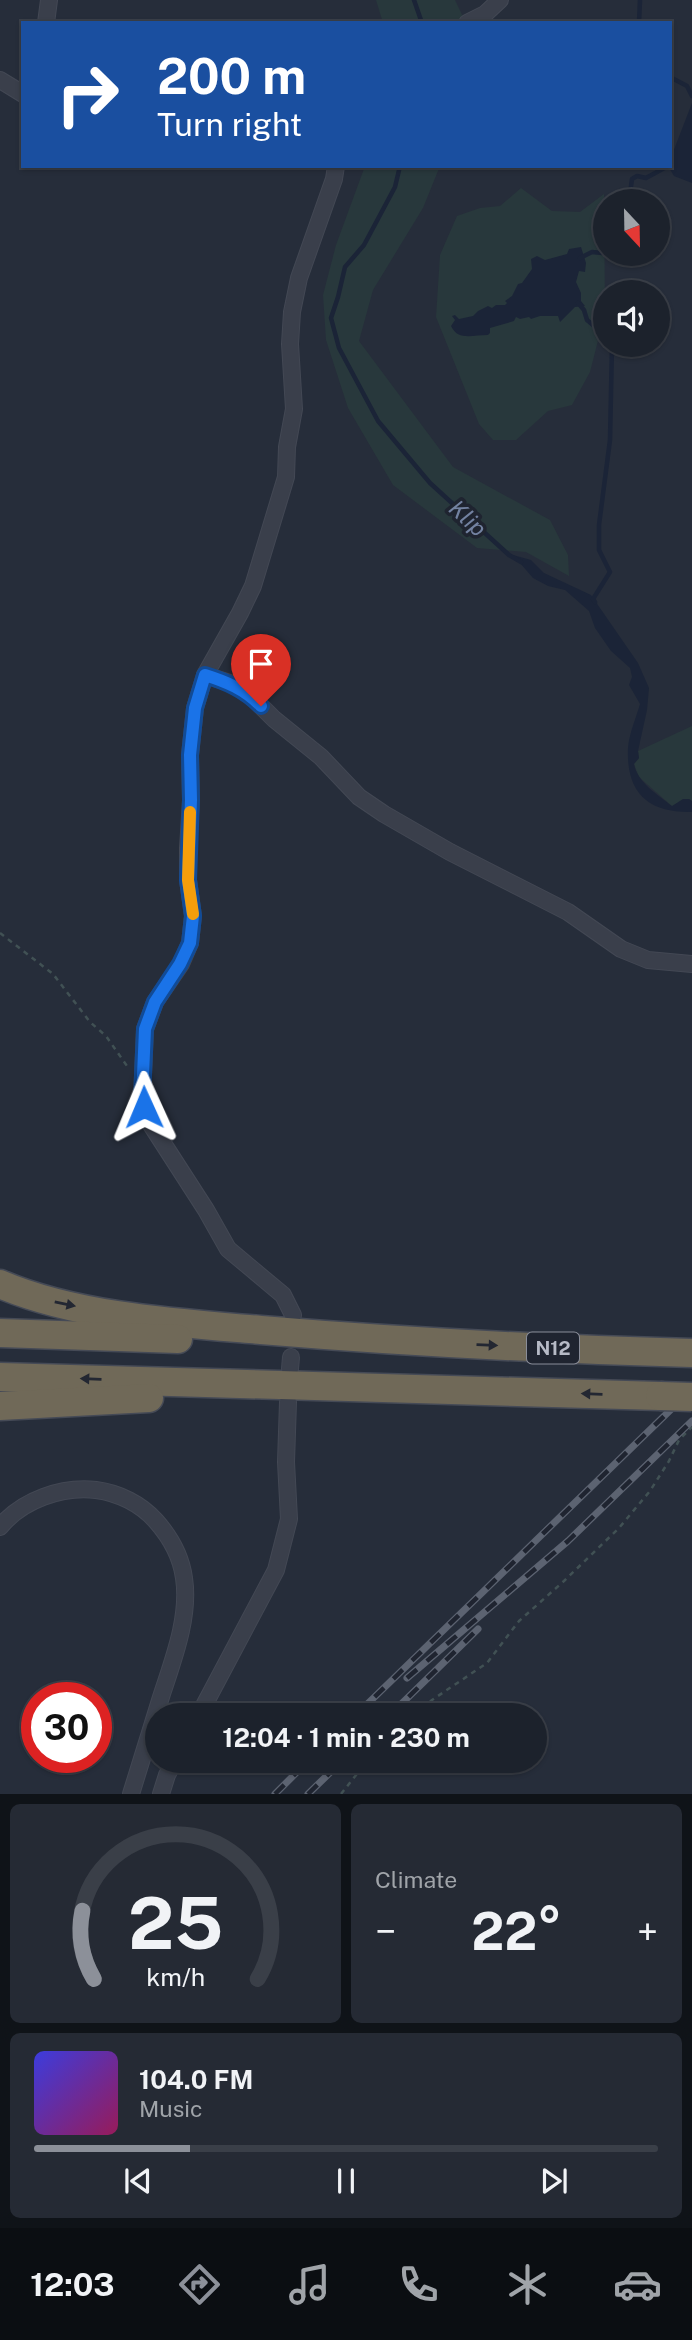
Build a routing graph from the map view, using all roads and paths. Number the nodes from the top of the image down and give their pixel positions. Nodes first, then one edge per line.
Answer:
1 (49, 0) edge
2 (500, 0) edge
3 (46, 21) edge
4 (471, 21) edge
5 (0, 80) edge
6 (21, 93) edge
7 (336, 168) edge
8 (205, 675) junction
9 (0, 933) edge
10 (692, 964) edge
11 (142, 1088) junction
12 (0, 1284) edge
13 (293, 1315) dead end
14 (0, 1333) edge
15 (419, 1342) junction
16 (689, 1353) edge
17 (0, 1377) edge
18 (400, 1389) junction
19 (692, 1397) edge
20 (288, 1402) dead end
21 (0, 1406) edge
22 (692, 1427) edge
23 (0, 1527) edge
24 (205, 1703) edge
25 (429, 1703) edge
26 (168, 1773) edge
27 (358, 1773) edge
28 (131, 1794) edge
29 (161, 1794) edge
30 (341, 1794) edge

1 - 3 street
2 - 4 street
5 - 6 street
7 - 8 street
8 - 10 street
8 - 11 street
9 - 11 path
11 - 13 street
12 -> 15 highway
14 - 15 highway, N12
15 -> 16 highway, N12
18 -> 17 highway, N12
19 -> 18 highway, N12, bridge
18 - 21 highway
20 - 24 street
22 - 25 path
23 - 28 street
26 - 29 street
27 - 30 path

